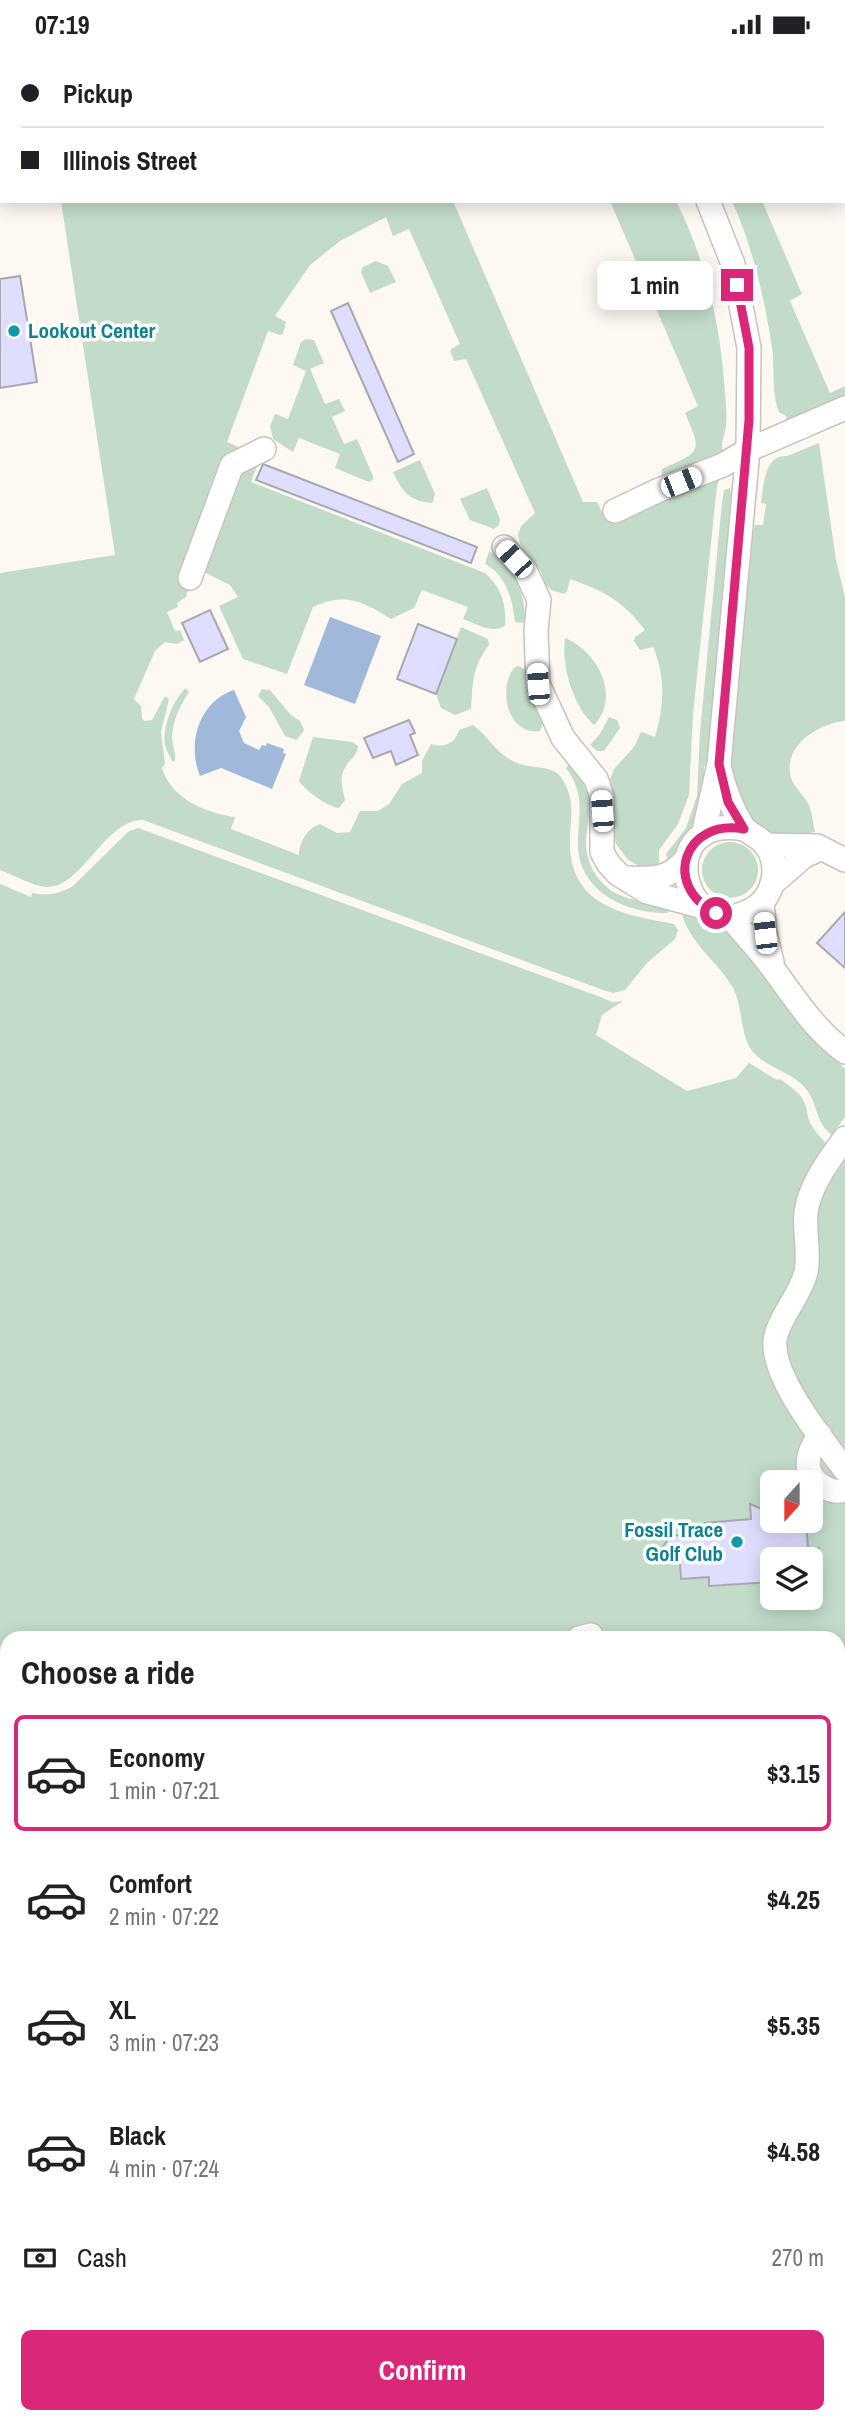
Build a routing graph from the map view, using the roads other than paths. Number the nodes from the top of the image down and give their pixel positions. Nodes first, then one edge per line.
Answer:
1 (709, 203) edge
2 (845, 408) edge
3 (264, 449) dead end
4 (748, 450) junction
5 (615, 511) dead end
6 (503, 547) dead end
7 (190, 578) dead end
8 (719, 764) junction
9 (744, 829) junction
10 (703, 835) junction
11 (765, 845) junction
12 (821, 848) junction
13 (686, 859) junction
14 (845, 860) edge
15 (623, 878) junction
16 (767, 893) junction
17 (703, 907) junction
18 (729, 916) junction
19 (774, 969) junction
20 (845, 1052) edge
21 (845, 1138) edge
22 (820, 1435) junction
23 (845, 1470) edge
24 (845, 1500) edge

1 - 4 street
2 - 4 street
3 - 7 street
4 - 5 street
4 - 8 street
6 - 15 street
8 - 9 street
8 - 10 street
9 - 10 street
9 - 11 street
10 - 13 street
11 - 12 street
11 - 16 street
12 - 14 street
12 - 16 street
13 - 15 street
13 - 17 street
15 - 17 street
16 - 18 street
16 - 19 street
17 - 18 street
18 - 19 street
19 - 20 street
21 - 22 street
22 - 23 street
22 - 24 street

